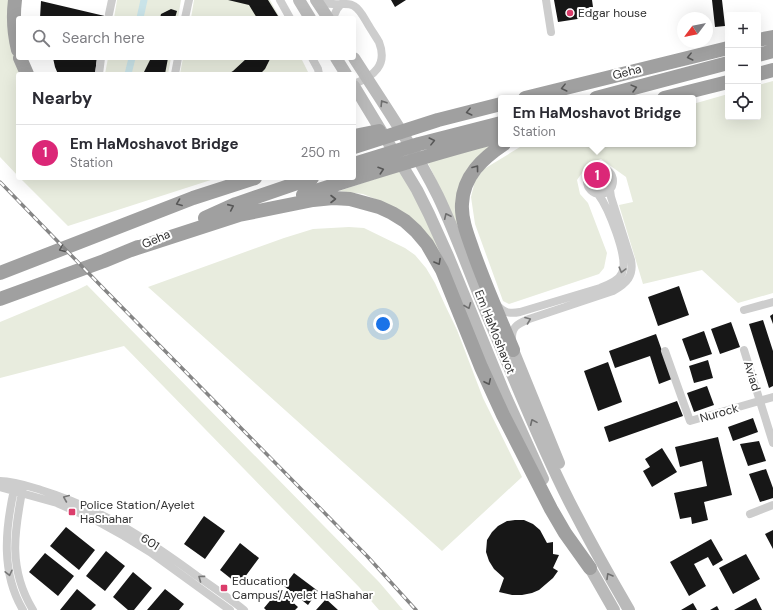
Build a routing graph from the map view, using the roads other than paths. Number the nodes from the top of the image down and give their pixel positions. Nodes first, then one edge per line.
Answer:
1 (15, 0) edge
2 (112, 0) edge
3 (189, 0) edge
4 (280, 0) edge
5 (299, 0) edge
6 (317, 0) edge
7 (546, 0) edge
8 (341, 4) junction
9 (109, 14) dead end
10 (186, 16) edge
11 (289, 16) edge
12 (309, 16) edge
13 (327, 16) edge
14 (334, 16) edge
15 (551, 32) dead end
16 (773, 37) edge
17 (761, 39) edge
18 (16, 42) edge
19 (725, 49) edge
20 (773, 51) edge
21 (761, 54) edge
22 (21, 60) edge
23 (102, 60) edge
24 (178, 60) edge
25 (313, 60) edge
26 (337, 60) edge
27 (355, 60) edge
28 (725, 64) edge
29 (773, 70) edge
30 (26, 72) edge
31 (99, 72) edge
32 (175, 72) edge
33 (319, 72) edge
34 (345, 72) edge
35 (761, 73) edge
36 (725, 83) edge
37 (356, 84) edge
38 (356, 88) edge
39 (537, 95) edge
40 (607, 95) edge
41 (676, 95) edge
42 (498, 105) edge
43 (438, 120) junction
44 (498, 124) edge
45 (356, 136) edge
46 (498, 137) edge
47 (356, 146) edge
48 (500, 147) edge
49 (356, 163) edge
50 (356, 178) edge
51 (249, 180) edge
52 (306, 180) edge
53 (350, 180) edge
54 (610, 190) junction
55 (598, 194) junction
56 (239, 215) junction
57 (131, 250) junction
58 (0, 272) edge
59 (491, 297) junction
60 (0, 299) edge
61 (773, 302) edge
62 (744, 310) dead end
63 (513, 350) junction
64 (744, 350) dead end
65 (665, 351) dead end
66 (773, 397) edge
67 (760, 401) junction
68 (773, 443) edge
69 (1, 485) edge
70 (20, 489) junction
71 (35, 497) junction
72 (773, 506) edge
73 (15, 507) junction
74 (750, 514) dead end
75 (579, 519) junction
76 (590, 568) junction
77 (23, 610) edge
78 (33, 610) edge
79 (230, 610) edge
80 (244, 610) edge
81 (614, 610) edge
82 (629, 610) edge

1 - 18 highway
2 - 9 street
3 - 10 street
4 - 11 street
5 - 12 main road
6 - 8 street
6 - 13 main road
7 - 15 street
8 - 14 street
8 - 37 street
16 - 17 highway
19 -> 39 highway, Geha
20 - 21 highway
22 - 30 highway
23 - 31 street
24 - 32 street
25 - 33 street
26 - 34 main road
75 -> 27 main road, Em HaMoshavot
40 -> 28 highway, Geha
29 - 35 highway
36 - 41 highway
38 -> 76 main road, Em HaMoshavot
42 -> 43 highway
43 - 45 highway
43 - 47 highway
49 -> 44 highway
50 -> 46 highway
59 -> 48 highway
51 -> 58 highway, Geha
57 -> 52 highway, Geha
56 -> 53 highway
54 - 55 street
54 - 55 street
63 -> 54 street
55 -> 59 street
56 - 57 highway
56 -> 76 highway
57 - 60 highway, Geha
59 - 63 highway
61 - 62 street
63 - 75 main road
64 - 67 street, Aviad
65 - 67 street, Nurock
66 - 67 street, Nurock
67 - 68 street, Aviad
69 - 70 street
69 - 73 street
70 - 71 street, 601
70 - 73 street
80 -> 70 street, 601
71 - 73 street
71 - 79 street, 601
72 - 74 street
73 -> 77 street
73 - 78 street
82 -> 75 main road, Em HaMoshavot
76 - 81 main road, Em HaMoshavot

